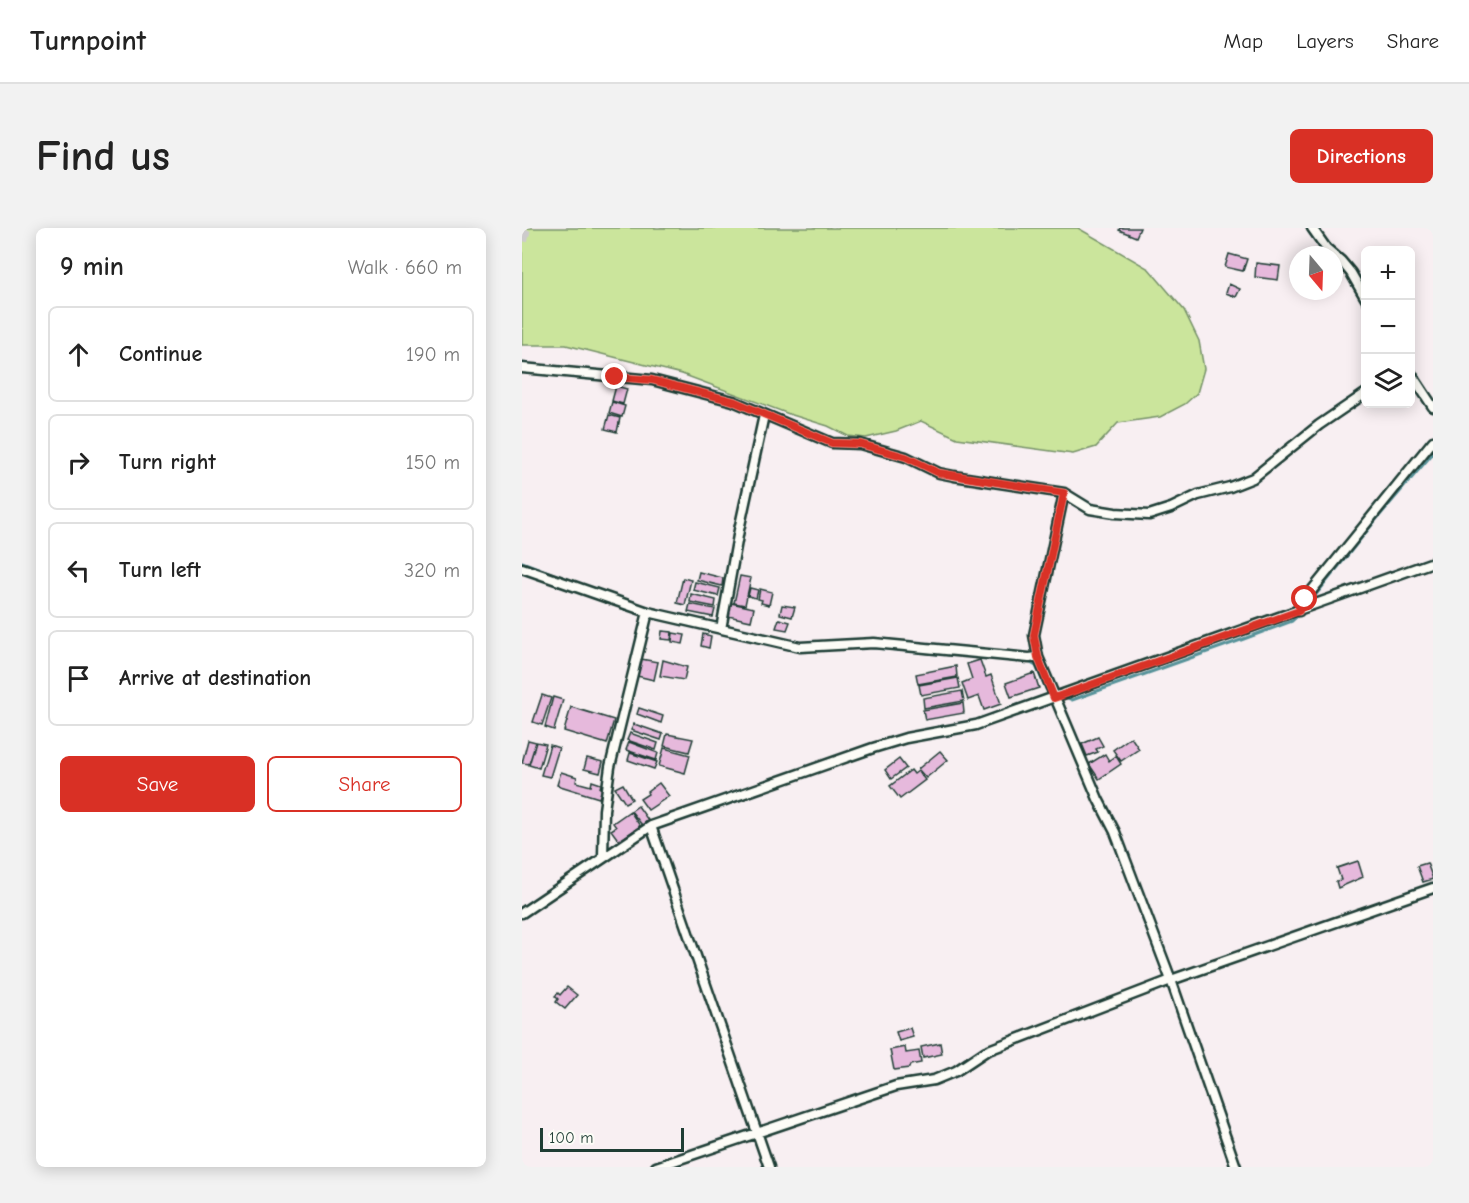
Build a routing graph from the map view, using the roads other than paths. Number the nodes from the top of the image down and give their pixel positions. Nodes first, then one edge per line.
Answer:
1 (1312, 228) edge
2 (1361, 291) edge
3 (522, 368) edge
4 (1415, 380) edge
5 (1361, 396) edge
6 (1433, 407) edge
7 (764, 415) junction
8 (1433, 441) edge
9 (1064, 493) junction
10 (1433, 562) edge
11 (522, 568) edge
12 (1299, 611) junction
13 (648, 612) junction
14 (721, 629) junction
15 (1038, 657) junction
16 (1054, 698) junction
17 (651, 826) junction
18 (603, 857) junction
19 (1433, 888) edge
20 (522, 913) edge
21 (1171, 980) junction
22 (756, 1132) junction
23 (656, 1167) edge
24 (769, 1167) edge
25 (1236, 1167) edge

1 - 2 street
3 - 7 street
4 - 6 street
5 - 9 street
7 - 9 street
7 - 14 street
8 - 12 street
9 - 15 street
10 - 12 street
11 - 13 street
12 - 16 street
13 - 14 street
13 - 18 street
14 - 15 street
15 - 16 street
16 - 17 street
16 - 21 street
17 - 18 street
17 - 22 street
18 - 20 street
19 - 21 street
21 - 22 street
21 - 25 street
22 - 23 street
22 - 24 street

